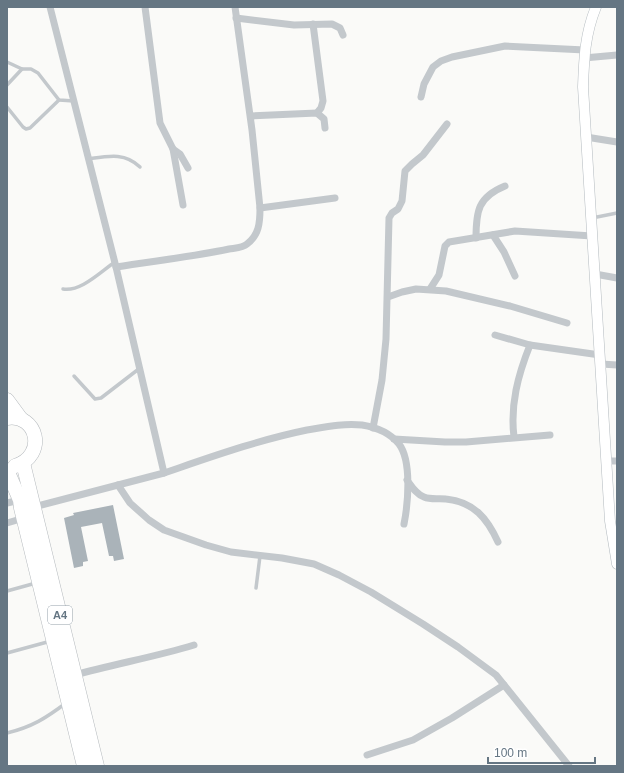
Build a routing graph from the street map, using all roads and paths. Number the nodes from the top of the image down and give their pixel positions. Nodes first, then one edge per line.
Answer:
1 (50, 7) edge
2 (145, 7) edge
3 (235, 7) edge
4 (596, 7) edge
5 (236, 18) junction
6 (313, 24) junction
7 (343, 35) dead end
8 (584, 54) junction
9 (617, 55) edge
10 (7, 62) edge
11 (22, 69) junction
12 (7, 85) edge
13 (420, 97) dead end
14 (59, 100) junction
15 (74, 101) junction
16 (7, 107) edge
17 (318, 113) junction
18 (251, 116) junction
19 (447, 124) dead end
20 (325, 128) dead end
21 (586, 137) junction
22 (617, 142) edge
23 (173, 149) junction
24 (88, 159) junction
25 (140, 167) dead end
26 (188, 168) dead end
27 (505, 186) dead end
28 (335, 198) dead end
29 (183, 205) dead end
30 (260, 208) junction
31 (617, 214) edge
32 (591, 218) junction
33 (493, 235) junction
34 (592, 236) junction
35 (476, 238) junction
36 (115, 264) junction
37 (595, 274) junction
38 (515, 276) dead end
39 (617, 278) edge
40 (63, 289) dead end
41 (430, 289) junction
42 (388, 297) junction
43 (567, 323) dead end
44 (495, 335) dead end
45 (530, 345) junction
46 (600, 360) junction
47 (617, 365) edge
48 (140, 368) junction
49 (74, 376) dead end
50 (7, 400) edge
51 (14, 418) edge
52 (373, 428) junction
53 (550, 435) dead end
54 (514, 438) junction
55 (394, 439) junction
56 (612, 461) edge
57 (23, 463) junction
58 (7, 466) edge
59 (7, 470) edge
60 (164, 473) junction
61 (407, 480) junction
62 (118, 485) junction
63 (14, 501) edge
64 (34, 507) junction
65 (24, 518) junction
66 (7, 523) edge
67 (404, 524) dead end
68 (498, 542) dead end
69 (260, 556) junction
70 (617, 564) edge
71 (39, 582) junction
72 (256, 588) dead end
73 (7, 591) edge
74 (54, 640) junction
75 (194, 645) dead end
76 (7, 653) edge
77 (75, 675) junction
78 (504, 685) junction
79 (68, 701) junction
80 (7, 733) edge
81 (367, 755) dead end
82 (84, 766) edge
83 (97, 766) edge
84 (569, 766) edge

1 - 15 street
2 - 23 street
3 - 5 street
4 - 8 main road
5 - 6 street
5 - 18 street
6 - 7 street
6 - 17 street
8 - 9 street
8 - 13 street
8 - 21 main road
10 - 11 lane
11 - 12 lane
11 - 14 lane
14 - 15 lane
14 - 16 lane
15 - 24 street
17 - 18 street
17 - 20 street
18 - 30 street
19 - 42 street
21 - 22 street
21 - 32 main road
23 - 26 street
23 - 29 street
24 - 25 lane
24 - 36 street
27 - 35 street
28 - 30 street
30 - 36 street
31 - 32 lane
32 - 34 main road
33 - 34 street
33 - 35 street
33 - 38 street
34 - 37 main road
35 - 41 street
36 - 40 lane
36 - 48 street
37 - 39 street
37 - 46 main road
41 - 42 street
41 - 43 street
42 - 52 street
44 - 45 street
45 - 46 street
45 - 54 street
46 - 47 street
46 - 56 main road
48 - 49 lane
48 - 60 street
50 - 51 highway
51 - 57 highway
52 - 55 street
52 - 60 street
53 - 54 street
54 - 55 street
55 - 61 street
56 - 70 main road
57 - 58 highway
57 - 64 highway, A4
59 - 63 highway, A4
60 - 62 street
61 - 67 street
61 - 68 street
62 - 64 street
62 - 69 street
63 - 65 highway, A4
64 - 77 highway, A4
65 - 66 street
65 - 71 highway, A4
69 - 72 lane
69 - 78 street
71 - 73 lane
71 - 74 highway, A4
74 - 76 lane
74 - 79 highway, A4
75 - 77 street
77 - 83 highway, A4
78 - 81 street
78 - 84 street
79 - 80 lane
79 - 82 highway, A4

